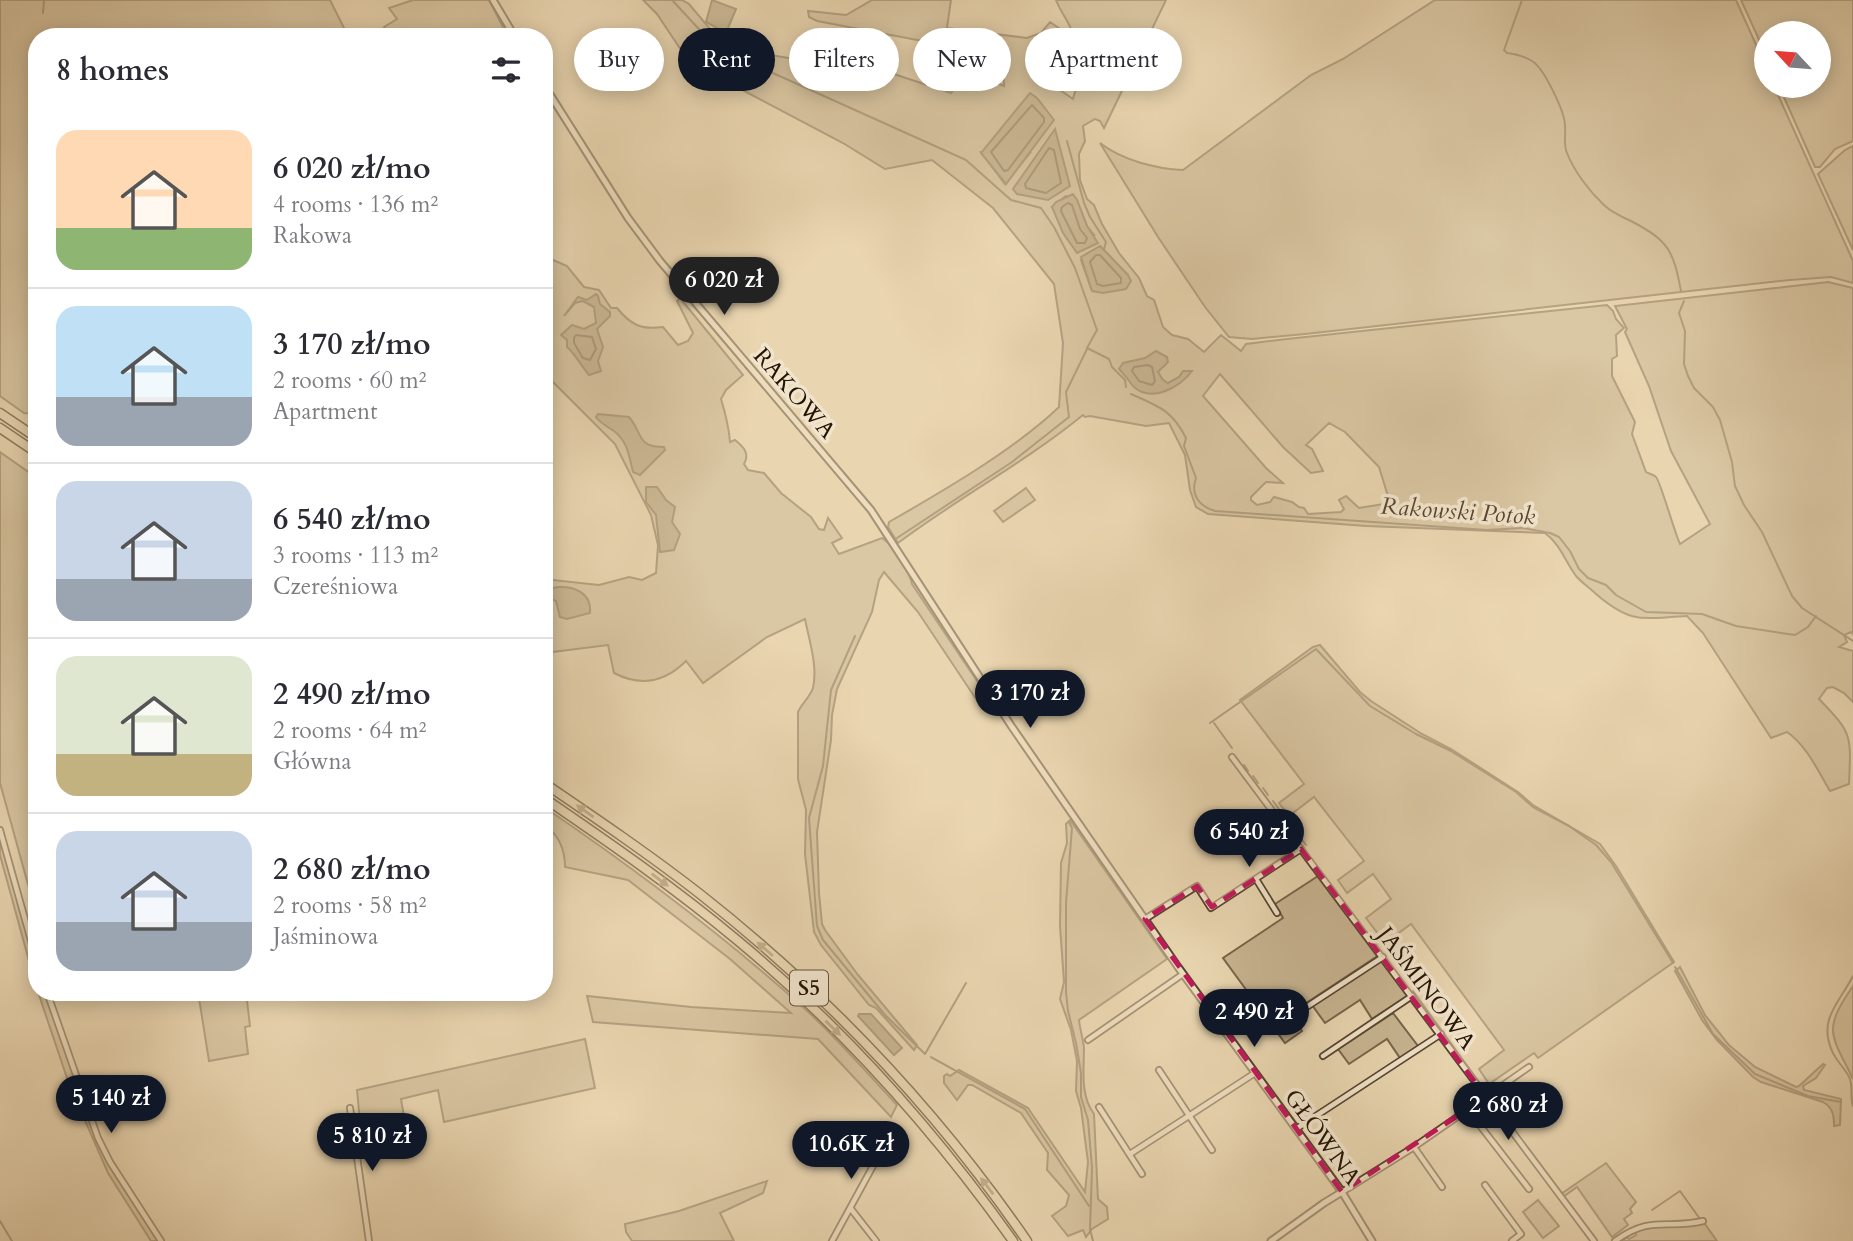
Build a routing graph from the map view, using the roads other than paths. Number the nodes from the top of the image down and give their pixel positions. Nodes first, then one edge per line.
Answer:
1 (494, 0) edge
2 (510, 28) edge
3 (553, 99) edge
4 (0, 413) edge
5 (0, 428) edge
6 (28, 432) edge
7 (28, 447) edge
8 (1232, 757) dead end
9 (553, 789) edge
10 (553, 804) edge
11 (0, 830) edge
12 (1301, 849) junction
13 (1256, 879) junction
14 (1277, 913) dead end
15 (1145, 919) junction
16 (28, 930) edge
17 (1382, 957) junction
18 (1183, 974) junction
19 (1413, 996) junction
20 (50, 1001) edge
21 (1299, 1012) dead end
22 (1441, 1034) junction
23 (1087, 1040) dead end
24 (1323, 1056) dead end
25 (1529, 1067) dead end
26 (1159, 1070) dead end
27 (1255, 1073) junction
28 (1486, 1097) junction
29 (1099, 1107) dead end
30 (349, 1108) dead end
31 (1468, 1110) junction
32 (1189, 1115) junction
33 (1296, 1129) junction
34 (1415, 1147) junction
35 (1212, 1150) dead end
36 (1130, 1154) junction
37 (873, 1166) dead end
38 (1142, 1174) dead end
39 (1485, 1185) dead end
40 (1442, 1187) dead end
41 (1529, 1189) dead end
42 (1342, 1192) junction
43 (851, 1209) junction
44 (1703, 1221) dead end
45 (161, 1241) edge
46 (369, 1241) edge
47 (832, 1241) edge
48 (876, 1241) edge
49 (1013, 1241) edge
50 (1027, 1241) edge
51 (1271, 1241) edge
52 (1372, 1241) edge
53 (1512, 1241) edge
54 (1594, 1241) edge
55 (1615, 1241) edge

1 - 2 street
3 - 15 street, RAKOWA
4 - 6 highway
5 - 7 highway
8 - 12 street, JAŚMINOWA
50 -> 9 highway, S5
10 -> 49 highway, S5
11 - 16 street
12 - 13 street
12 - 17 street, JAŚMINOWA
13 - 14 street
13 - 15 street
15 - 18 street, GŁÓWNA
17 - 19 street, JAŚMINOWA
17 - 21 street
18 - 23 street
18 - 27 street, GŁÓWNA
19 - 22 street, JAŚMINOWA
19 - 24 street
20 - 45 street
22 - 28 street, JAŚMINOWA
22 - 33 street
25 - 28 street
26 - 32 street
27 - 32 street
27 - 33 street, GŁÓWNA
28 - 31 street
28 - 54 street, JAŚMINOWA
29 - 36 street
30 - 46 street
31 - 34 street
31 - 41 street
32 - 35 street
32 - 36 street
33 - 42 street, GŁÓWNA
34 - 40 street
34 - 42 street
36 - 38 street
37 - 43 street
39 - 53 street
42 - 51 street
42 - 52 street, GŁÓWNA
43 - 47 street
43 - 48 street
44 - 55 street

